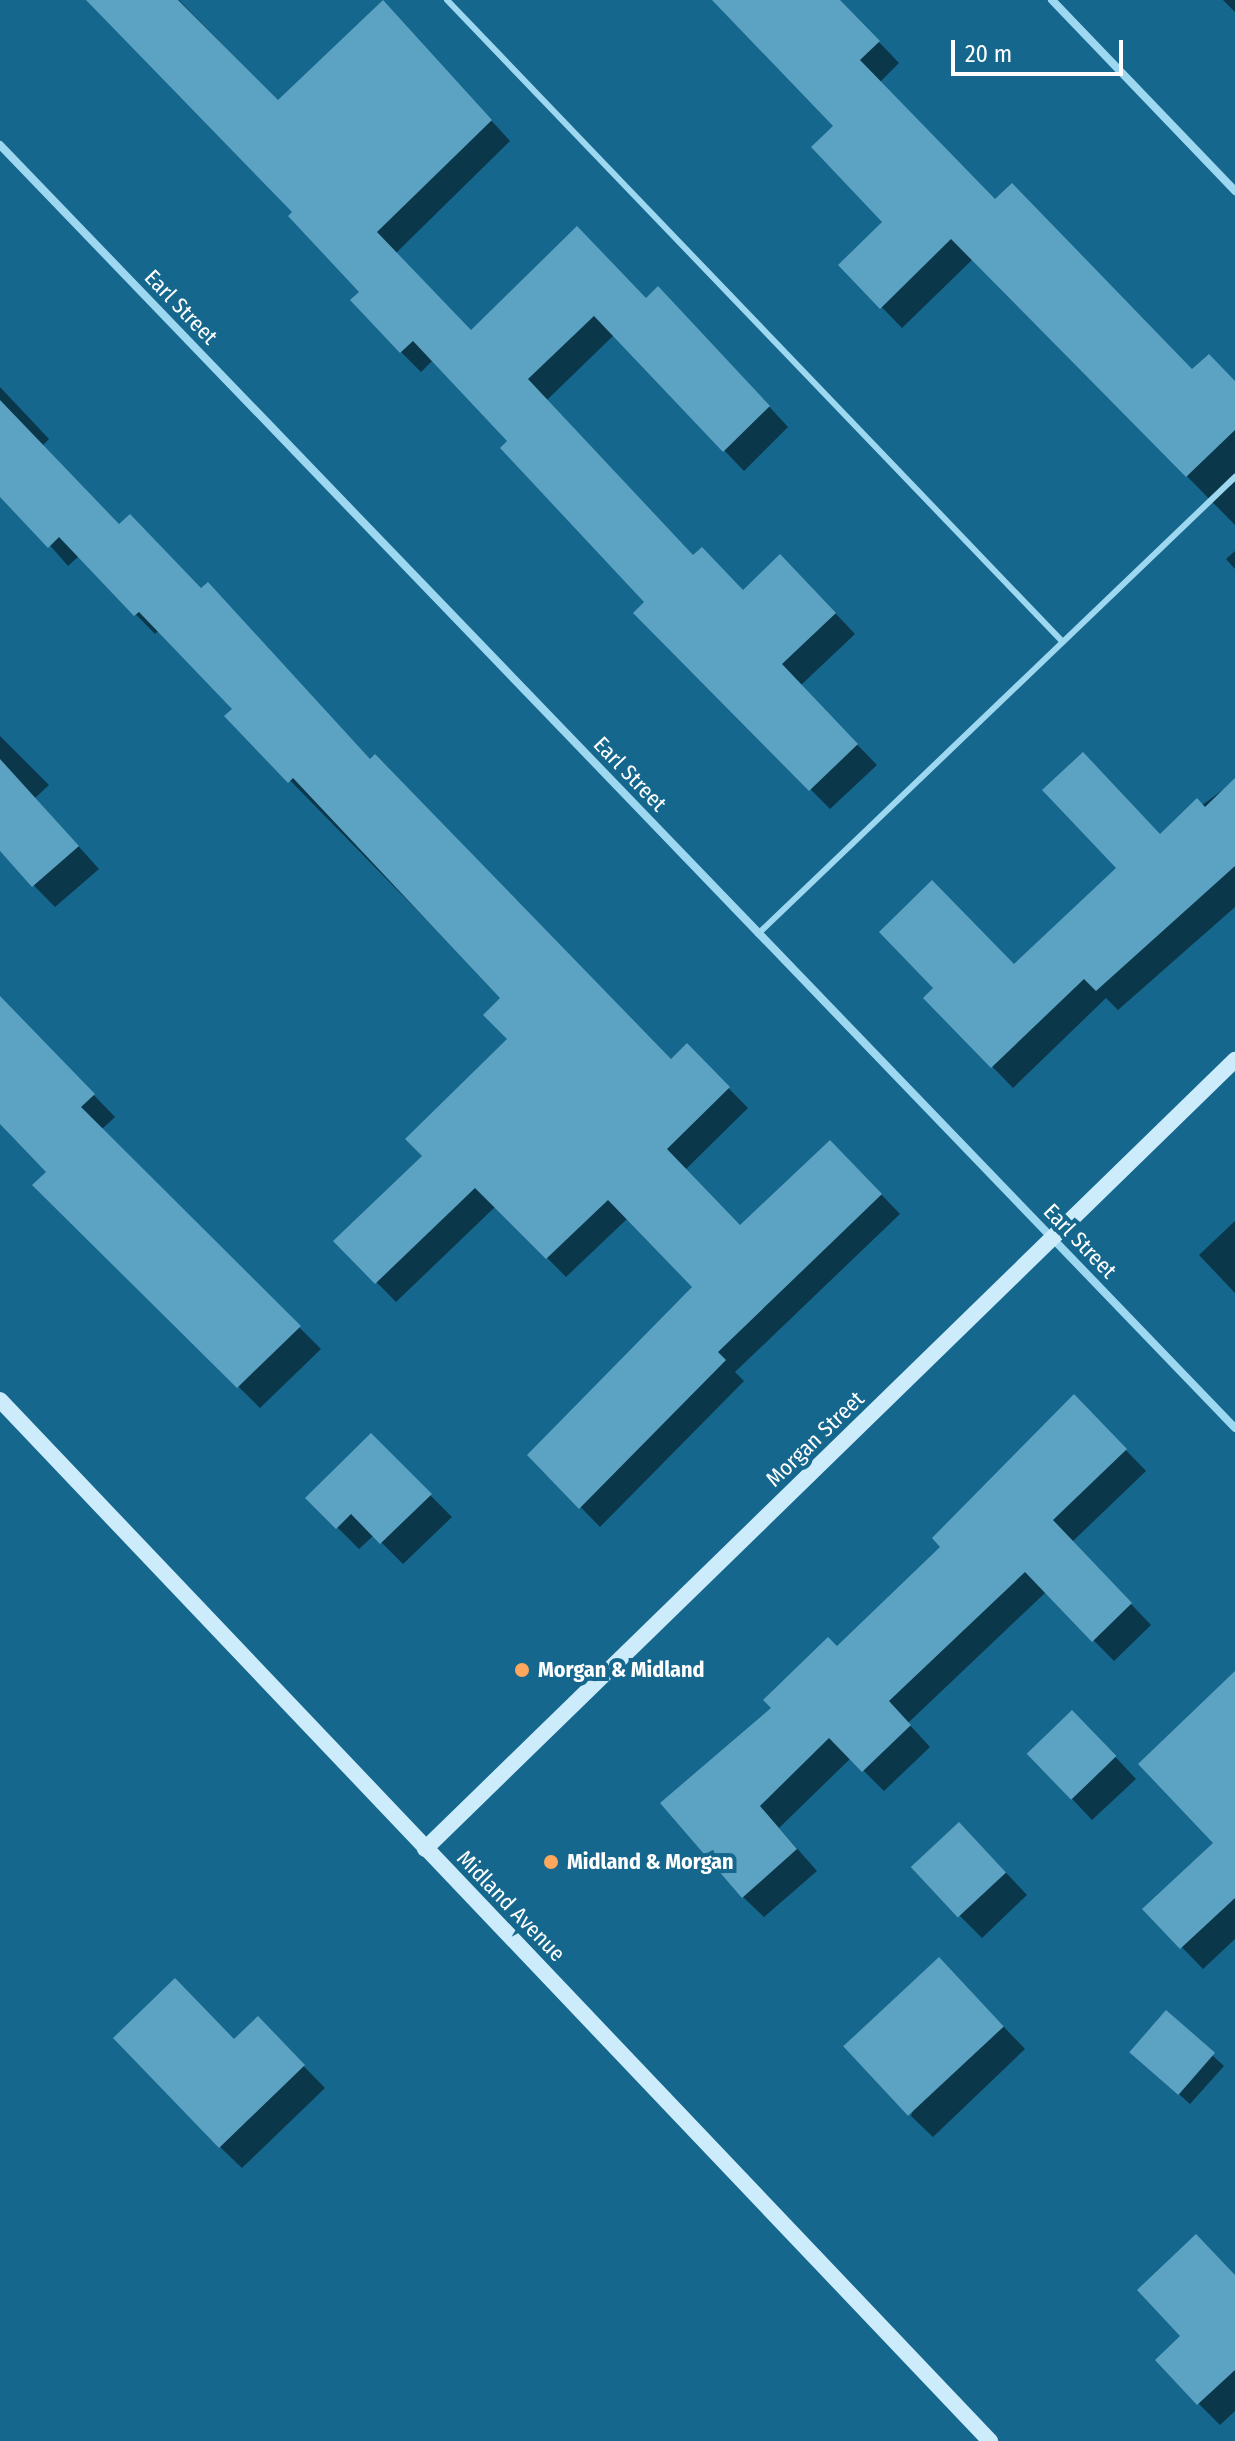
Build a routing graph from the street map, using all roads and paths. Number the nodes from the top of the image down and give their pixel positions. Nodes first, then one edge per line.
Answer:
1 (447, 0) edge
2 (1052, 0) edge
3 (0, 145) edge
4 (1235, 191) edge
5 (1235, 477) edge
6 (1061, 640) junction
7 (758, 934) junction
8 (1235, 1060) edge
9 (1052, 1238) junction
10 (0, 1400) edge
11 (1235, 1428) edge
12 (425, 1849) junction
13 (990, 2441) edge

1 - 6 lane
2 - 4 street
3 - 7 street, Earl Street
5 - 6 lane
6 - 7 lane
7 - 9 street, Earl Street
8 - 9 street, Morgan Street
9 - 11 street, Earl Street
9 - 12 street, Morgan Street
10 - 12 street, Midland Avenue
12 - 13 street, Midland Avenue

